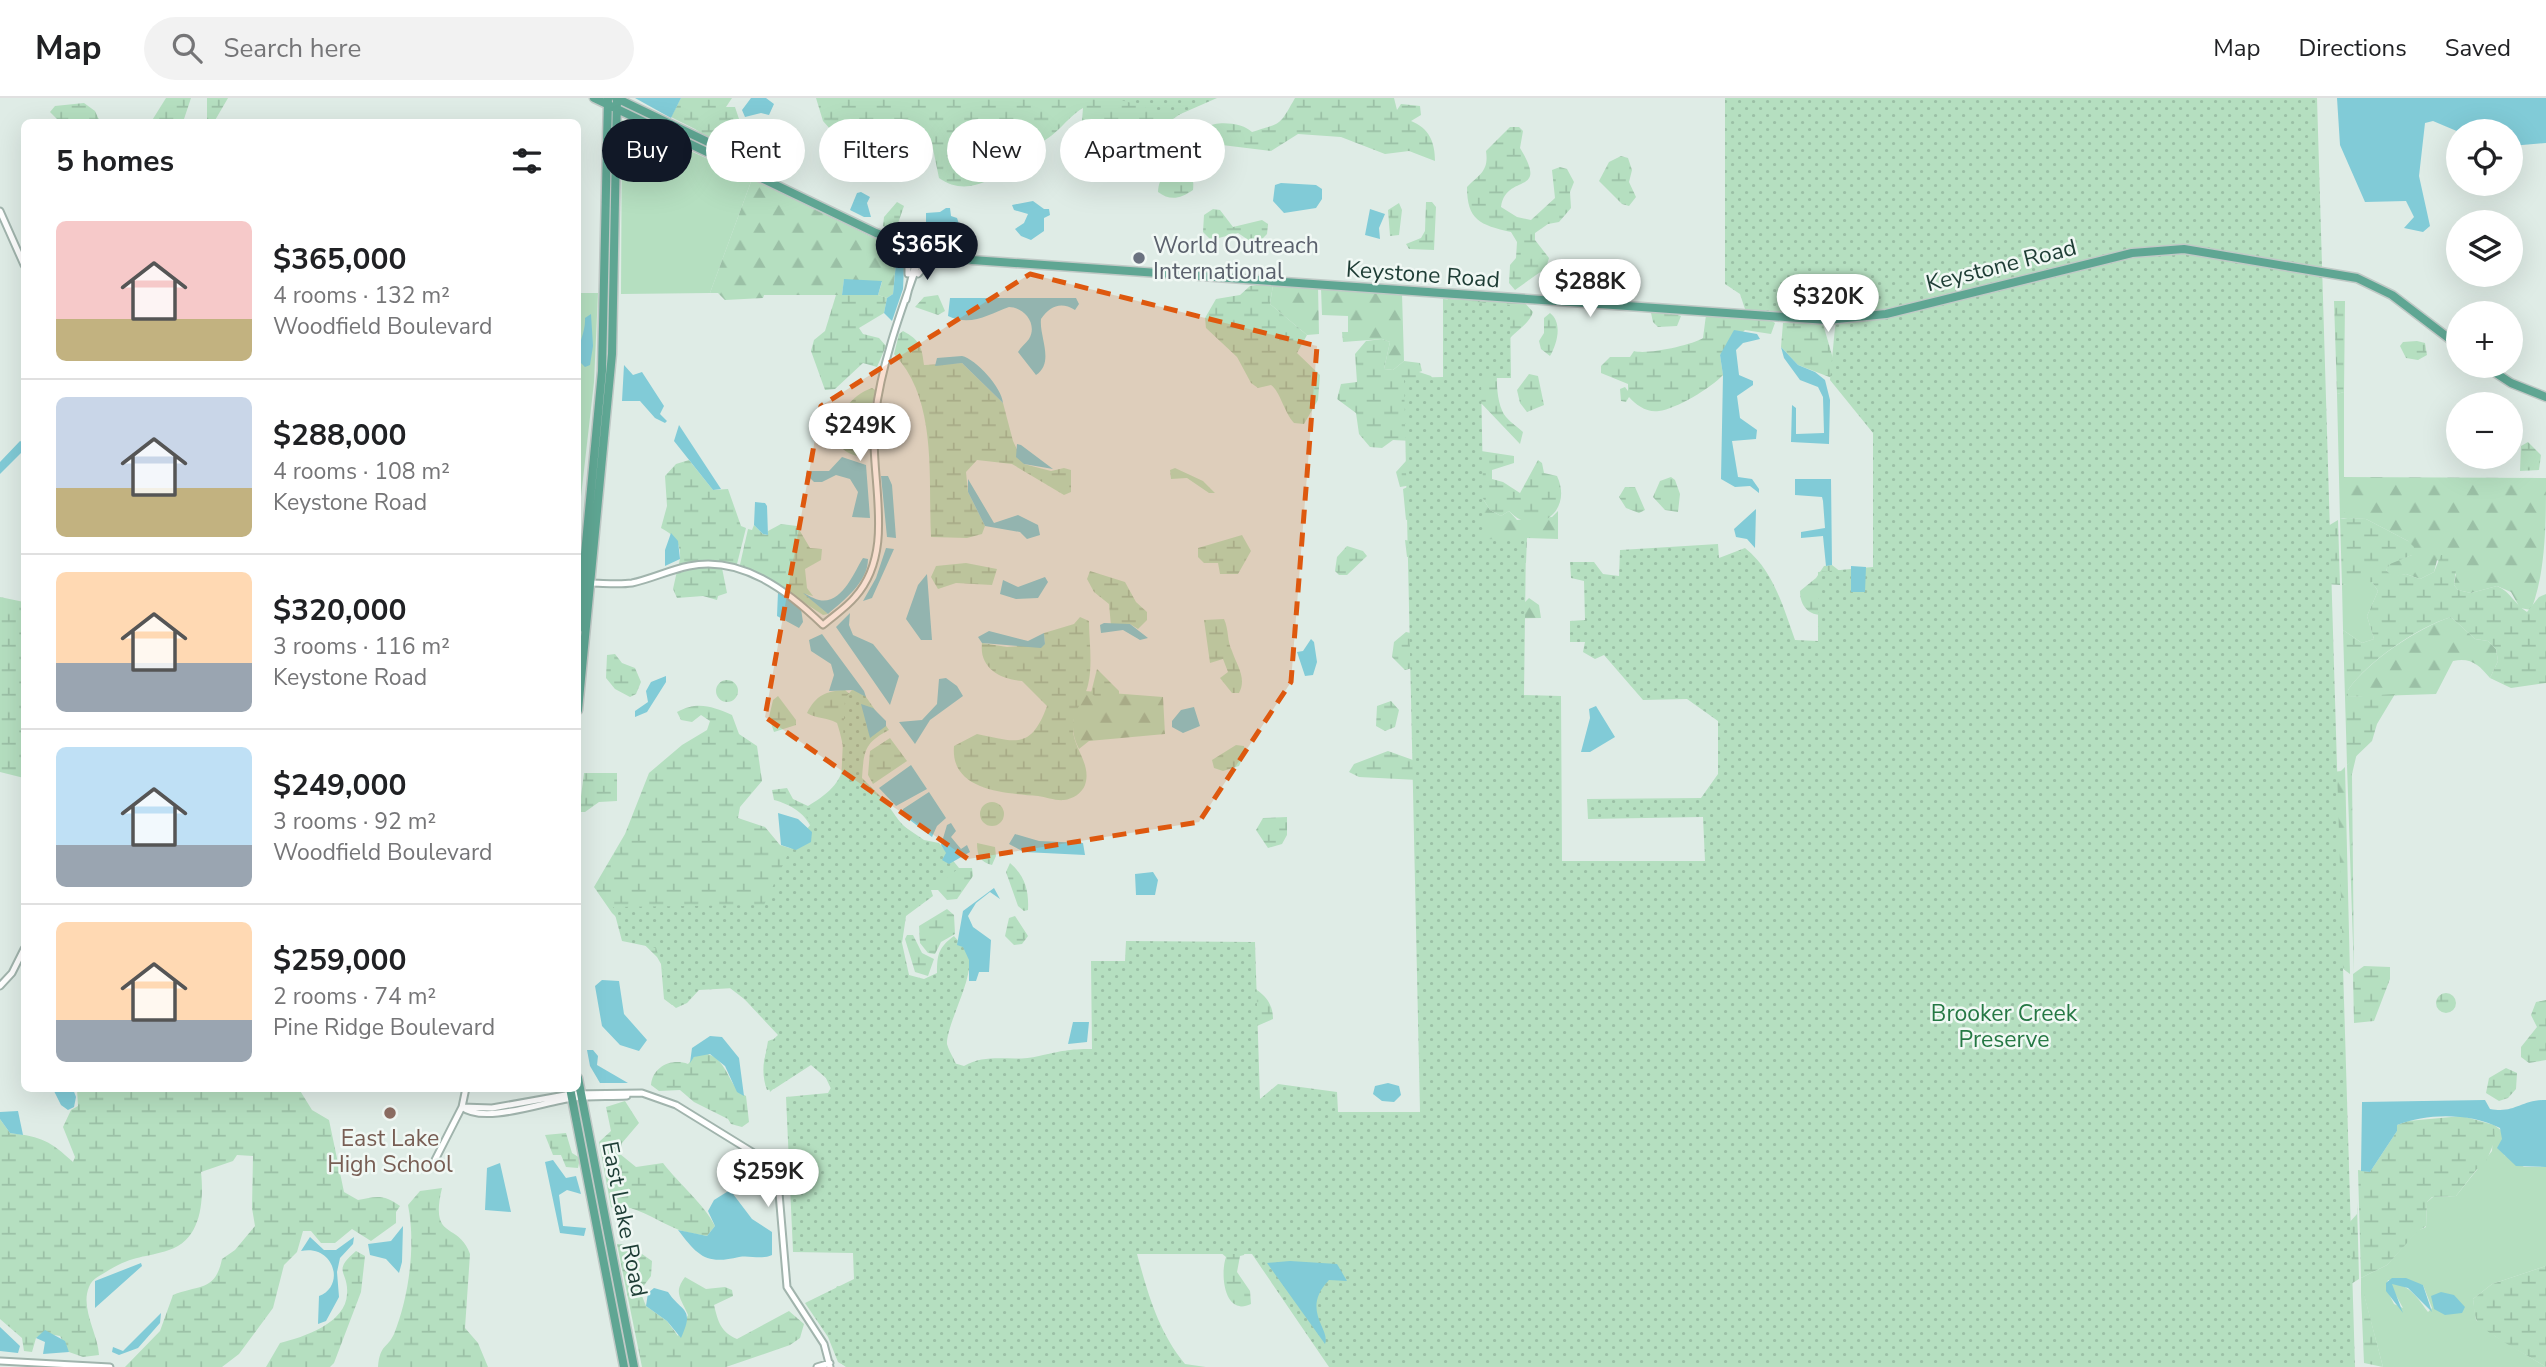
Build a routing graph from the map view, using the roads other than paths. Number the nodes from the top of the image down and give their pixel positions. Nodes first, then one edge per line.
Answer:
1 (592, 98) edge
2 (614, 103) edge
3 (699, 138) junction
4 (706, 142) edge
5 (706, 150) edge
6 (770, 182) edge
7 (616, 195) junction
8 (616, 209) junction
9 (0, 211) edge
10 (894, 240) junction
11 (921, 248) junction
12 (952, 256) junction
13 (21, 258) edge
14 (913, 283) junction
15 (906, 289) junction
16 (905, 300) junction
17 (2446, 336) edge
18 (2503, 378) edge
19 (2546, 397) edge
20 (586, 583) junction
21 (581, 612) edge
22 (581, 662) edge
23 (21, 955) edge
24 (0, 986) edge
25 (465, 1092) edge
26 (575, 1094) edge
27 (462, 1107) junction
28 (435, 1160) dead end
29 (0, 1361) edge
30 (830, 1365) edge
31 (110, 1367) edge
32 (624, 1367) edge
33 (634, 1367) edge
34 (817, 1367) edge

1 - 2 main road, Keystone Road
2 - 3 main road
2 - 3 main road, Keystone Road
2 - 5 main road, Keystone Road
2 - 7 main road
2 - 7 main road
2 - 8 main road
2 - 20 main road
3 - 4 main road, Keystone Road
6 - 10 main road, Keystone Road
7 - 8 main road
8 - 20 main road
9 - 13 street
10 - 11 main road, Keystone Road
10 - 15 street
11 - 12 main road, Keystone Road
11 - 14 street
11 - 15 street
12 - 14 street
12 - 17 main road, Keystone Road
14 - 16 street
15 - 16 street
16 - 20 street
18 - 19 main road
20 - 21 main road
20 - 22 main road
23 - 24 street
25 - 27 street
26 - 27 street
26 - 30 street
26 - 32 main road, East Lake Road
26 - 33 main road, East Lake Road
27 - 28 street
29 - 31 street
30 - 34 street

